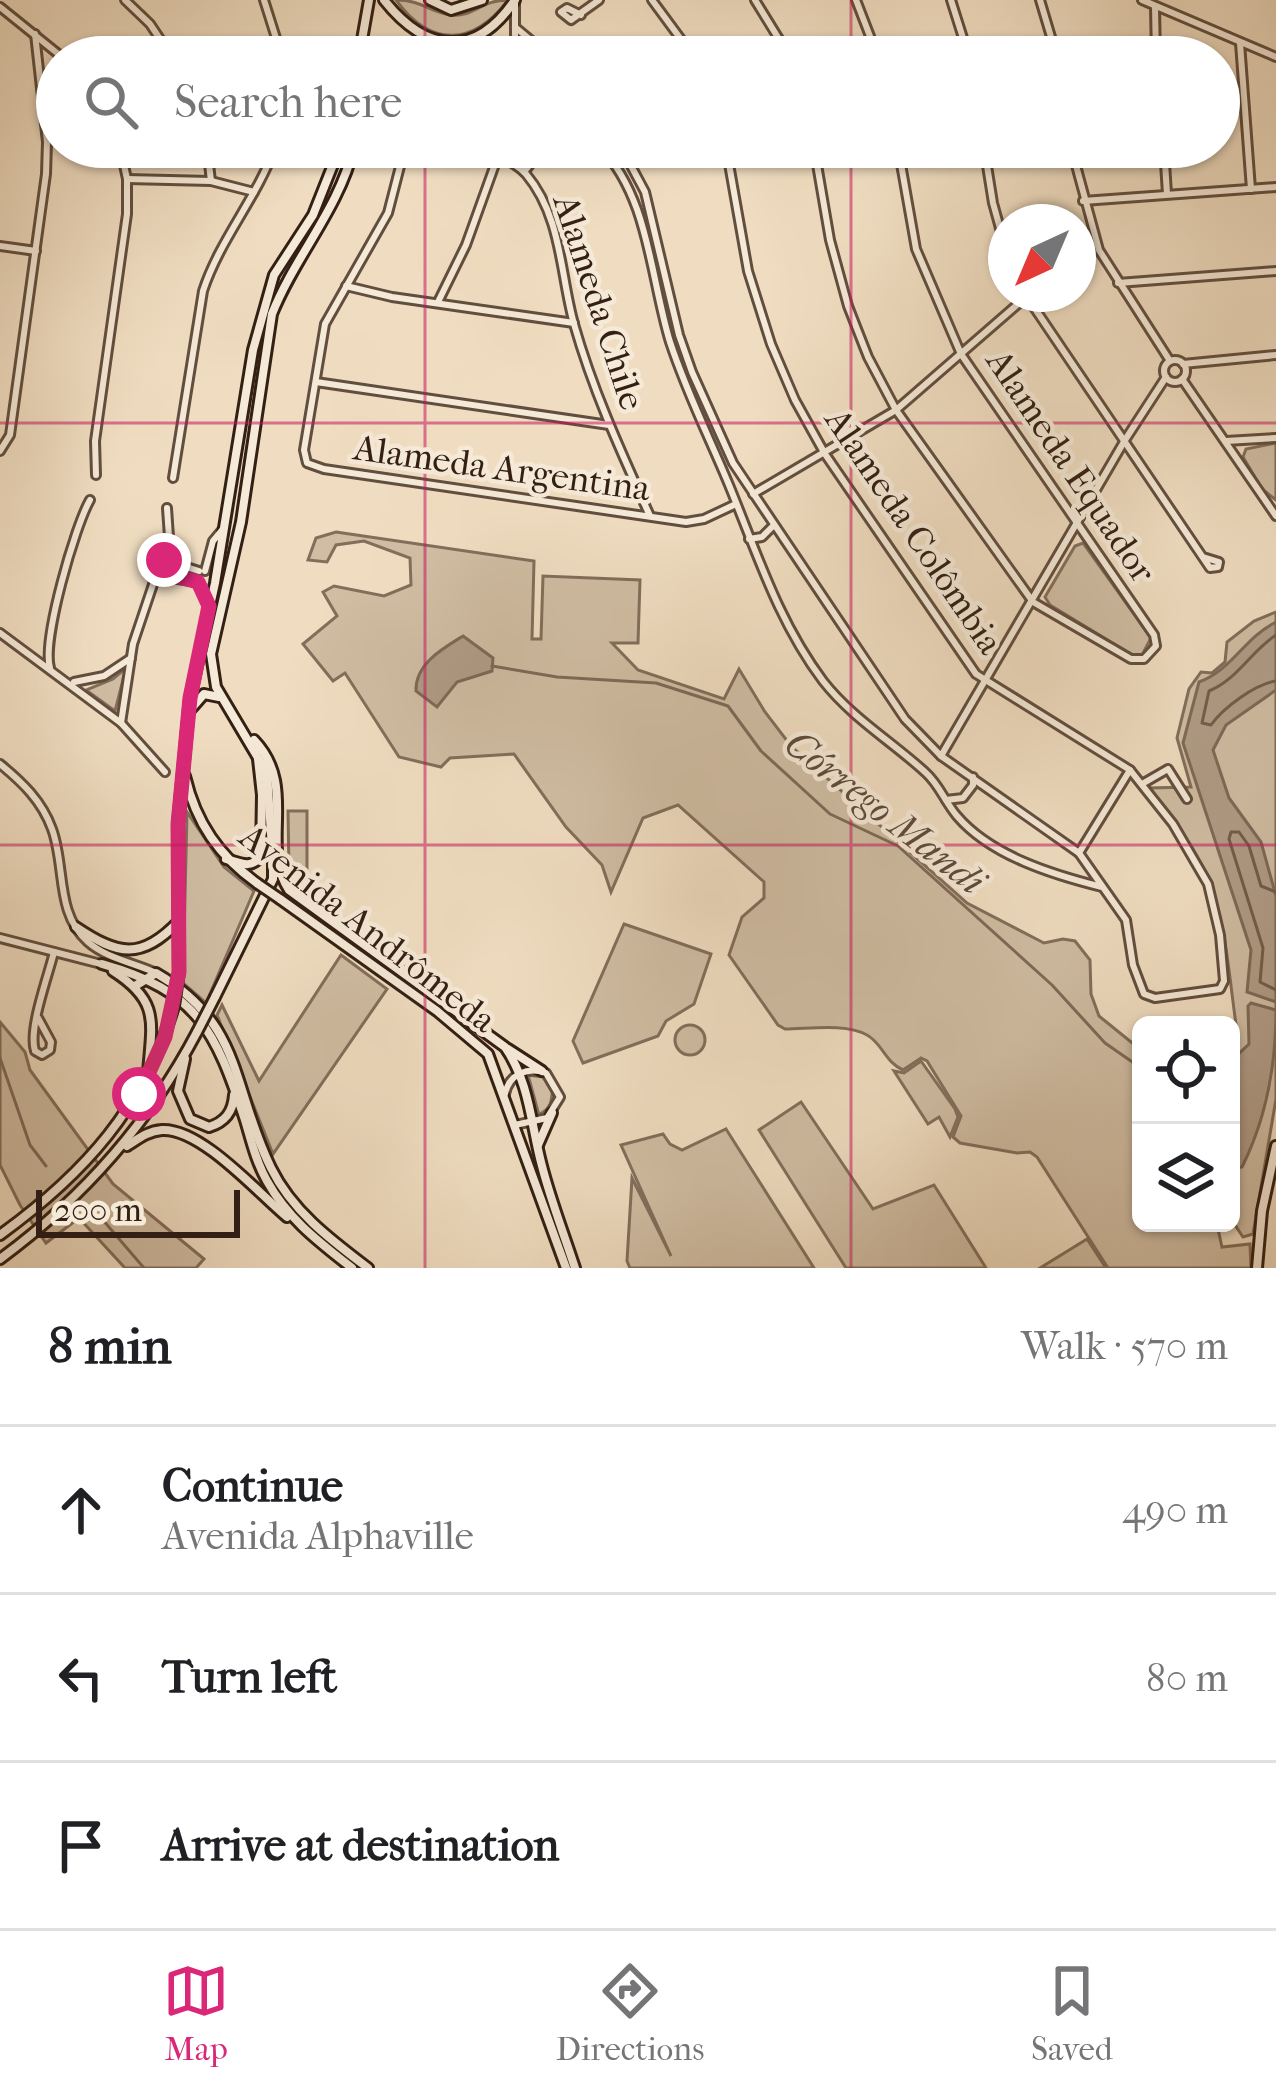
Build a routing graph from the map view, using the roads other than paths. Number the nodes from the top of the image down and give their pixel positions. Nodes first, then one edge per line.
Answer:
1 (6, 0) edge
2 (125, 0) edge
3 (264, 0) edge
4 (366, 0) edge
5 (385, 0) edge
6 (430, 0) edge
7 (482, 0) edge
8 (515, 0) edge
9 (599, 0) edge
10 (652, 0) edge
11 (755, 0) edge
12 (856, 0) edge
13 (951, 0) edge
14 (1040, 0) edge
15 (1142, 0) edge
16 (1155, 5) junction
17 (0, 7) edge
18 (10, 15) junction
19 (581, 15) dead end
20 (515, 31) junction
21 (34, 34) junction
22 (36, 36) edge
23 (158, 36) edge
24 (275, 36) edge
25 (362, 36) edge
26 (426, 36) edge
27 (479, 36) edge
28 (516, 36) edge
29 (522, 36) edge
30 (679, 36) edge
31 (777, 36) edge
32 (870, 36) edge
33 (962, 36) edge
34 (1051, 36) edge
35 (1156, 36) edge
36 (1224, 36) edge
37 (1240, 43) joint
38 (36, 51) edge
39 (1276, 57) edge
40 (44, 168) edge
41 (125, 168) edge
42 (210, 168) edge
43 (265, 168) edge
44 (332, 168) edge
45 (346, 168) edge
46 (400, 168) edge
47 (494, 168) edge
48 (518, 168) edge
49 (527, 168) edge
50 (614, 168) edge
51 (632, 168) edge
52 (730, 168) edge
53 (818, 168) edge
54 (902, 168) edge
55 (987, 168) edge
56 (1076, 168) edge
57 (1165, 168) edge
58 (524, 172) junction
59 (127, 179) junction
60 (212, 181) junction
61 (1276, 187) edge
62 (1251, 189) junction
63 (254, 191) junction
64 (1167, 194) junction
65 (1083, 201) junction
66 (993, 204) edge
67 (0, 246) edge
68 (36, 251) junction
69 (1276, 271) edge
70 (1118, 283) junction
71 (345, 286) junction
72 (438, 302) junction
73 (1008, 312) edge
74 (1037, 312) edge
75 (574, 323) junction
76 (961, 354) junction
77 (1276, 355) edge
78 (1170, 362) junction
79 (1183, 364) junction
80 (1166, 377) junction
81 (1182, 379) junction
82 (314, 382) junction
83 (896, 410) junction
84 (609, 425) junction
85 (1276, 438) edge
86 (1125, 440) junction
87 (1226, 441) junction
88 (0, 451) edge
89 (825, 454) junction
90 (1135, 455) junction
91 (733, 463) junction
92 (1109, 466) junction
93 (722, 470) junction
94 (96, 475) dead end
95 (173, 478) dead end
96 (753, 494) junction
97 (90, 500) dead end
98 (736, 504) junction
99 (1272, 505) edge
100 (167, 508) dead end
101 (650, 516) junction
102 (1276, 516) edge
103 (1078, 524) junction
104 (773, 526) junction
105 (223, 529) junction
106 (238, 535) junction
107 (749, 539) junction
108 (211, 556) junction
109 (1203, 556) dead end
110 (164, 560) junction
111 (184, 565) junction
112 (158, 576) junction
113 (179, 577) junction
114 (1033, 602) junction
115 (209, 606) junction
116 (0, 633) edge
117 (49, 639) junction
118 (31, 656) junction
119 (130, 658) junction
120 (50, 668) junction
121 (71, 682) junction
122 (984, 682) junction
123 (224, 702) junction
124 (188, 712) junction
125 (122, 723) junction
126 (240, 726) junction
127 (257, 752) junction
128 (940, 756) junction
129 (0, 764) edge
130 (184, 768) junction
131 (1130, 770) junction
132 (165, 772) dead end
133 (973, 777) junction
134 (1142, 784) junction
135 (1187, 799) dead end
136 (946, 800) junction
137 (1079, 853) junction
138 (226, 859) junction
139 (1102, 887) junction
140 (180, 920) junction
141 (76, 927) junction
142 (340, 929) junction
143 (327, 933) junction
144 (0, 938) edge
145 (54, 952) junction
146 (102, 964) junction
147 (403, 974) junction
148 (151, 975) junction
149 (394, 982) junction
150 (417, 983) junction
151 (135, 986) junction
152 (407, 992) junction
153 (38, 1018) junction
154 (190, 1045) junction
155 (505, 1047) junction
156 (542, 1071) junction
157 (519, 1073) junction
158 (147, 1078) junction
159 (234, 1088) junction
160 (505, 1094) junction
161 (552, 1113) junction
162 (535, 1124) junction
163 (515, 1125) junction
164 (1276, 1145) edge
165 (538, 1147) junction
166 (122, 1149) junction
167 (266, 1180) junction
168 (270, 1203) junction
169 (307, 1233) junction
170 (0, 1235) edge
171 (322, 1239) junction
172 (0, 1259) edge
173 (352, 1268) edge
174 (368, 1268) edge
175 (571, 1268) edge
176 (1257, 1268) edge

1 - 18 street
2 - 23 street
3 - 24 street
4 - 25 main road
5 - 26 main road
6 - 7 main road
8 - 20 street
8 - 27 main road
9 - 19 street
10 - 30 street
11 - 31 street
12 - 32 street
13 - 33 street
14 - 34 street
15 - 16 street
16 - 35 street
16 - 36 street
17 - 18 street
18 - 21 street
20 - 28 street
20 - 29 street
21 - 22 street
21 - 38 street
37 - 39 street
37 - 62 street
40 - 68 street
41 - 59 street
42 - 60 street
43 - 63 street
44 - 105 main road
45 - 106 main road
46 - 71 street, Alameda Argentina
47 - 72 street
48 - 58 street
49 - 58 street
50 - 93 street
51 - 91 street
52 - 89 street, Alameda Colômbia
53 - 83 street
54 - 76 street, Alameda Equador
55 - 66 street
56 - 65 street
57 - 64 street
58 - 75 street, Alameda Chile
59 - 60 street
59 - 94 street
60 - 63 street
61 - 62 street
62 - 64 street
63 - 95 street
64 - 65 street
65 - 70 street
67 - 68 street
68 - 88 street
69 - 70 street
70 - 78 street
71 - 72 street
71 - 82 street, Alameda Argentina
72 - 75 street
73 - 76 street
74 - 86 street
75 - 84 street, Alameda Chile
76 - 83 street
76 - 103 street, Alameda Equador
77 - 79 street
78 - 79 street
78 - 80 street
79 - 81 street
80 - 81 street
80 - 86 street
81 - 87 street
82 - 84 street
82 - 101 street, Alameda Argentina
83 - 89 street
83 - 114 street
84 - 101 street, Alameda Chile
85 - 87 street
86 - 90 street
86 - 92 street
87 - 99 street
89 - 96 street
89 - 122 street, Alameda Colômbia
90 - 92 street
90 - 109 street
91 - 93 street
91 - 96 street
92 - 103 street
93 - 98 street
96 - 104 street
97 - 117 street
98 - 101 street, Alameda Argentina
98 - 107 street
99 - 102 street
100 - 110 street
103 - 114 street
103 - 114 street, Alameda Equador
104 - 107 street
104 - 128 street
105 - 106 main road
105 - 108 street
105 - 115 main road
106 - 123 main road
107 - 136 street
108 - 111 street
108 - 111 street
110 - 111 street
110 - 112 street
111 - 113 street
112 - 113 street
112 - 119 street
113 - 115 street
114 - 122 street
115 - 124 main road
116 - 118 street
117 - 118 street
117 - 120 street
118 - 120 street
119 - 121 street
119 - 125 street
120 - 121 street
121 - 125 street
122 - 128 street
122 - 131 street, Alameda Colômbia
123 - 124 main road
123 - 126 main road
124 - 130 main road
125 - 132 street
126 - 127 main road
126 - 142 main road, Avenida Andrômeda
127 - 138 main road
127 - 154 main road, bridge
128 - 133 street
129 - 141 street
130 - 138 main road, Avenida Andrômeda
130 - 140 main road
131 - 134 street, Alameda Colômbia
131 - 137 street
133 - 136 street
133 - 137 street
134 - 135 street
134 - 139 street, Alameda Colômbia
136 - 139 street
137 - 139 street
138 - 143 main road, Avenida Andrômeda, bridge
140 - 141 main road
140 - 158 main road, bridge
141 - 148 street
142 - 143 main road
142 - 147 main road, Avenida Andrômeda
143 - 149 main road, Avenida Andrômeda
144 - 145 street
145 - 146 street
145 - 153 street
146 - 148 main road
146 - 151 main road
147 - 149 main road
147 - 150 main road, Avenida Andrômeda
148 - 151 main road
148 - 159 main road
148 - 171 main road
149 - 152 main road, Avenida Andrômeda
150 - 152 main road
150 - 155 main road, Avenida Andrômeda
151 - 158 main road
152 - 160 main road, Avenida Andrômeda
153 - 153 street
154 - 159 main road
154 - 166 main road
155 - 156 main road
155 - 157 main road, Avenida Andrômeda
156 - 157 street
156 - 161 street
157 - 160 street
157 - 162 main road, Avenida Andrômeda
158 - 170 main road
159 - 167 main road
160 - 163 main road, Avenida Andrômeda
161 - 162 street
161 - 165 main road
162 - 163 street
162 - 165 main road, Avenida Andrômeda
163 - 175 main road, Avenida Andrômeda
164 - 176 main road
165 - 175 main road, Avenida Andrômeda
166 - 168 main road
166 - 172 main road
167 - 168 main road
167 - 169 main road
168 - 169 main road
169 - 171 main road
171 - 173 main road
171 - 174 main road

